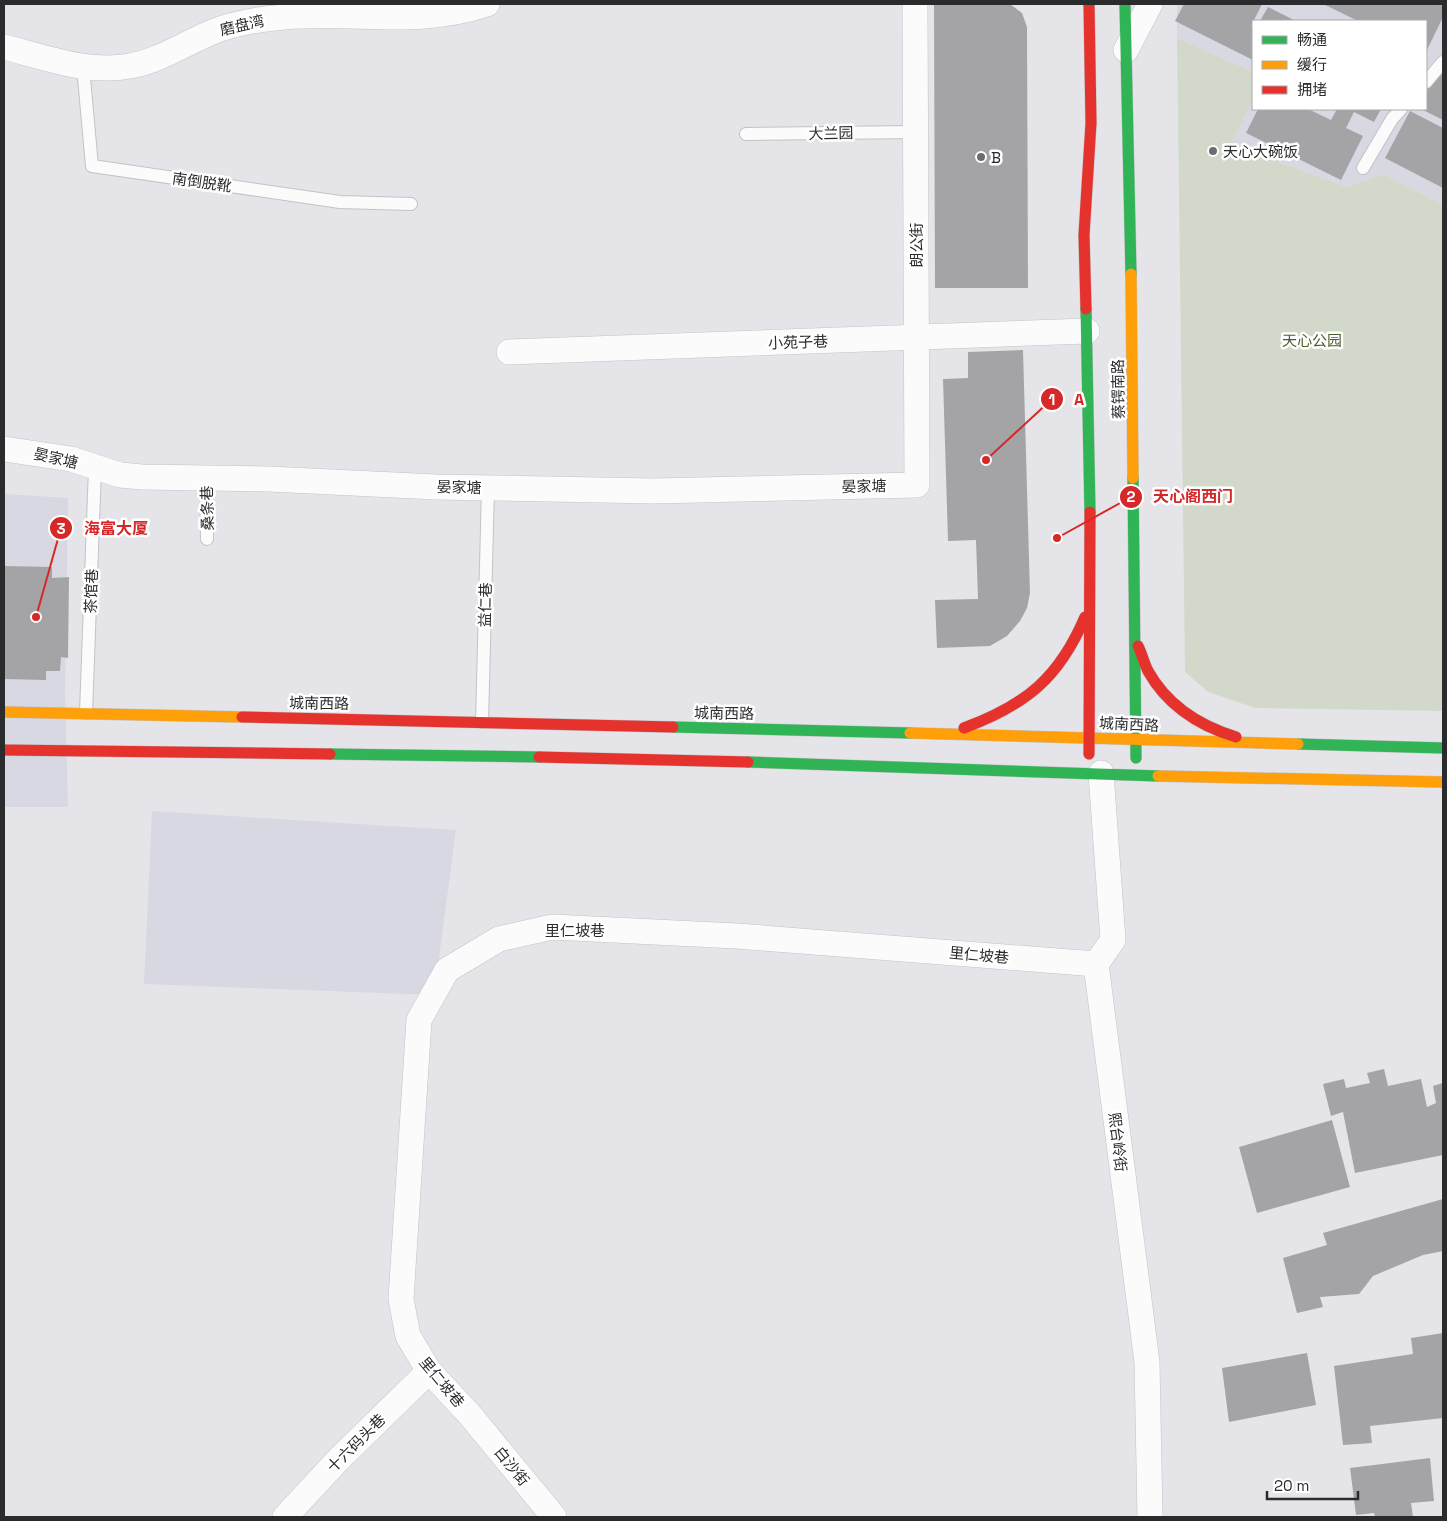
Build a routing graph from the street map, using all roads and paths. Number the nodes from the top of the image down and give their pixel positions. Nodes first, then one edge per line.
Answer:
1 (487, 4) edge
2 (915, 4) edge
3 (1089, 4) edge
4 (1125, 4) edge
5 (1150, 4) edge
6 (348, 10) edge
7 (4, 47) edge
8 (1126, 50) junction
9 (1443, 62) edge
10 (83, 67) junction
11 (1427, 81) edge
12 (1400, 110) edge
13 (916, 132) junction
14 (746, 134) dead end
15 (1363, 168) dead end
16 (412, 204) dead end
17 (1087, 331) junction
18 (916, 338) junction
19 (509, 352) dead end
20 (4, 449) edge
21 (95, 468) junction
22 (206, 478) junction
23 (917, 485) joint
24 (488, 488) junction
25 (208, 539) dead end
26 (1089, 606) junction
27 (1136, 639) junction
28 (4, 712) edge
29 (86, 713) junction
30 (482, 722) junction
31 (948, 734) junction
32 (1089, 738) junction
33 (1136, 740) junction
34 (1261, 744) junction
35 (1443, 748) edge
36 (4, 750) edge
37 (1095, 773) junction
38 (1136, 775) junction
39 (1443, 782) edge
40 (1096, 964) junction
41 (429, 1371) junction
42 (470, 1415) joint
43 (285, 1517) edge
44 (554, 1517) edge
45 (1150, 1517) edge

1 - 6 street, 磨盘湾
2 - 13 street, 朗公街
3 - 17 main road, 蔡锷南路
4 - 8 main road, 蔡锷南路
5 - 8 street
6 - 10 street, 磨盘湾
7 - 10 street, 磨盘湾
8 - 27 main road, 蔡锷南路
9 - 11 lane
10 - 16 lane, 南倒脱靴
12 - 15 lane
13 - 14 lane, 大兰园
13 - 18 street, 朗公街
17 - 18 street, 小苑子巷
17 - 26 main road, 蔡锷南路
18 - 19 street, 小苑子巷
18 - 23 street, 朗公街
20 - 21 street, 晏家塘
21 - 22 street, 晏家塘
21 - 29 lane, 茶馆巷
22 - 24 street, 晏家塘
22 - 25 lane, 桑条巷
23 - 24 street, 晏家塘
24 - 30 lane, 益仁巷
26 - 31 main road
26 - 32 main road, 蔡锷南路
27 - 33 main road, 蔡锷南路
27 - 34 main road
28 - 29 main road, 城南西路
29 - 30 main road, 城南西路
30 - 31 main road, 城南西路
31 - 32 main road, 城南西路
32 - 33 main road, 城南西路
32 - 37 main road, 蔡锷南路
33 - 34 main road, 城南西路
33 - 38 main road, 蔡锷南路
34 - 35 main road, 城南西路
36 - 37 main road
37 - 38 main road
37 - 40 street
38 - 39 main road
40 - 41 street, 里仁坡巷
40 - 45 street, 熙台岭街
41 - 42 street, 里仁坡巷
41 - 43 street, 十六码头巷
42 - 44 street, 白沙街

